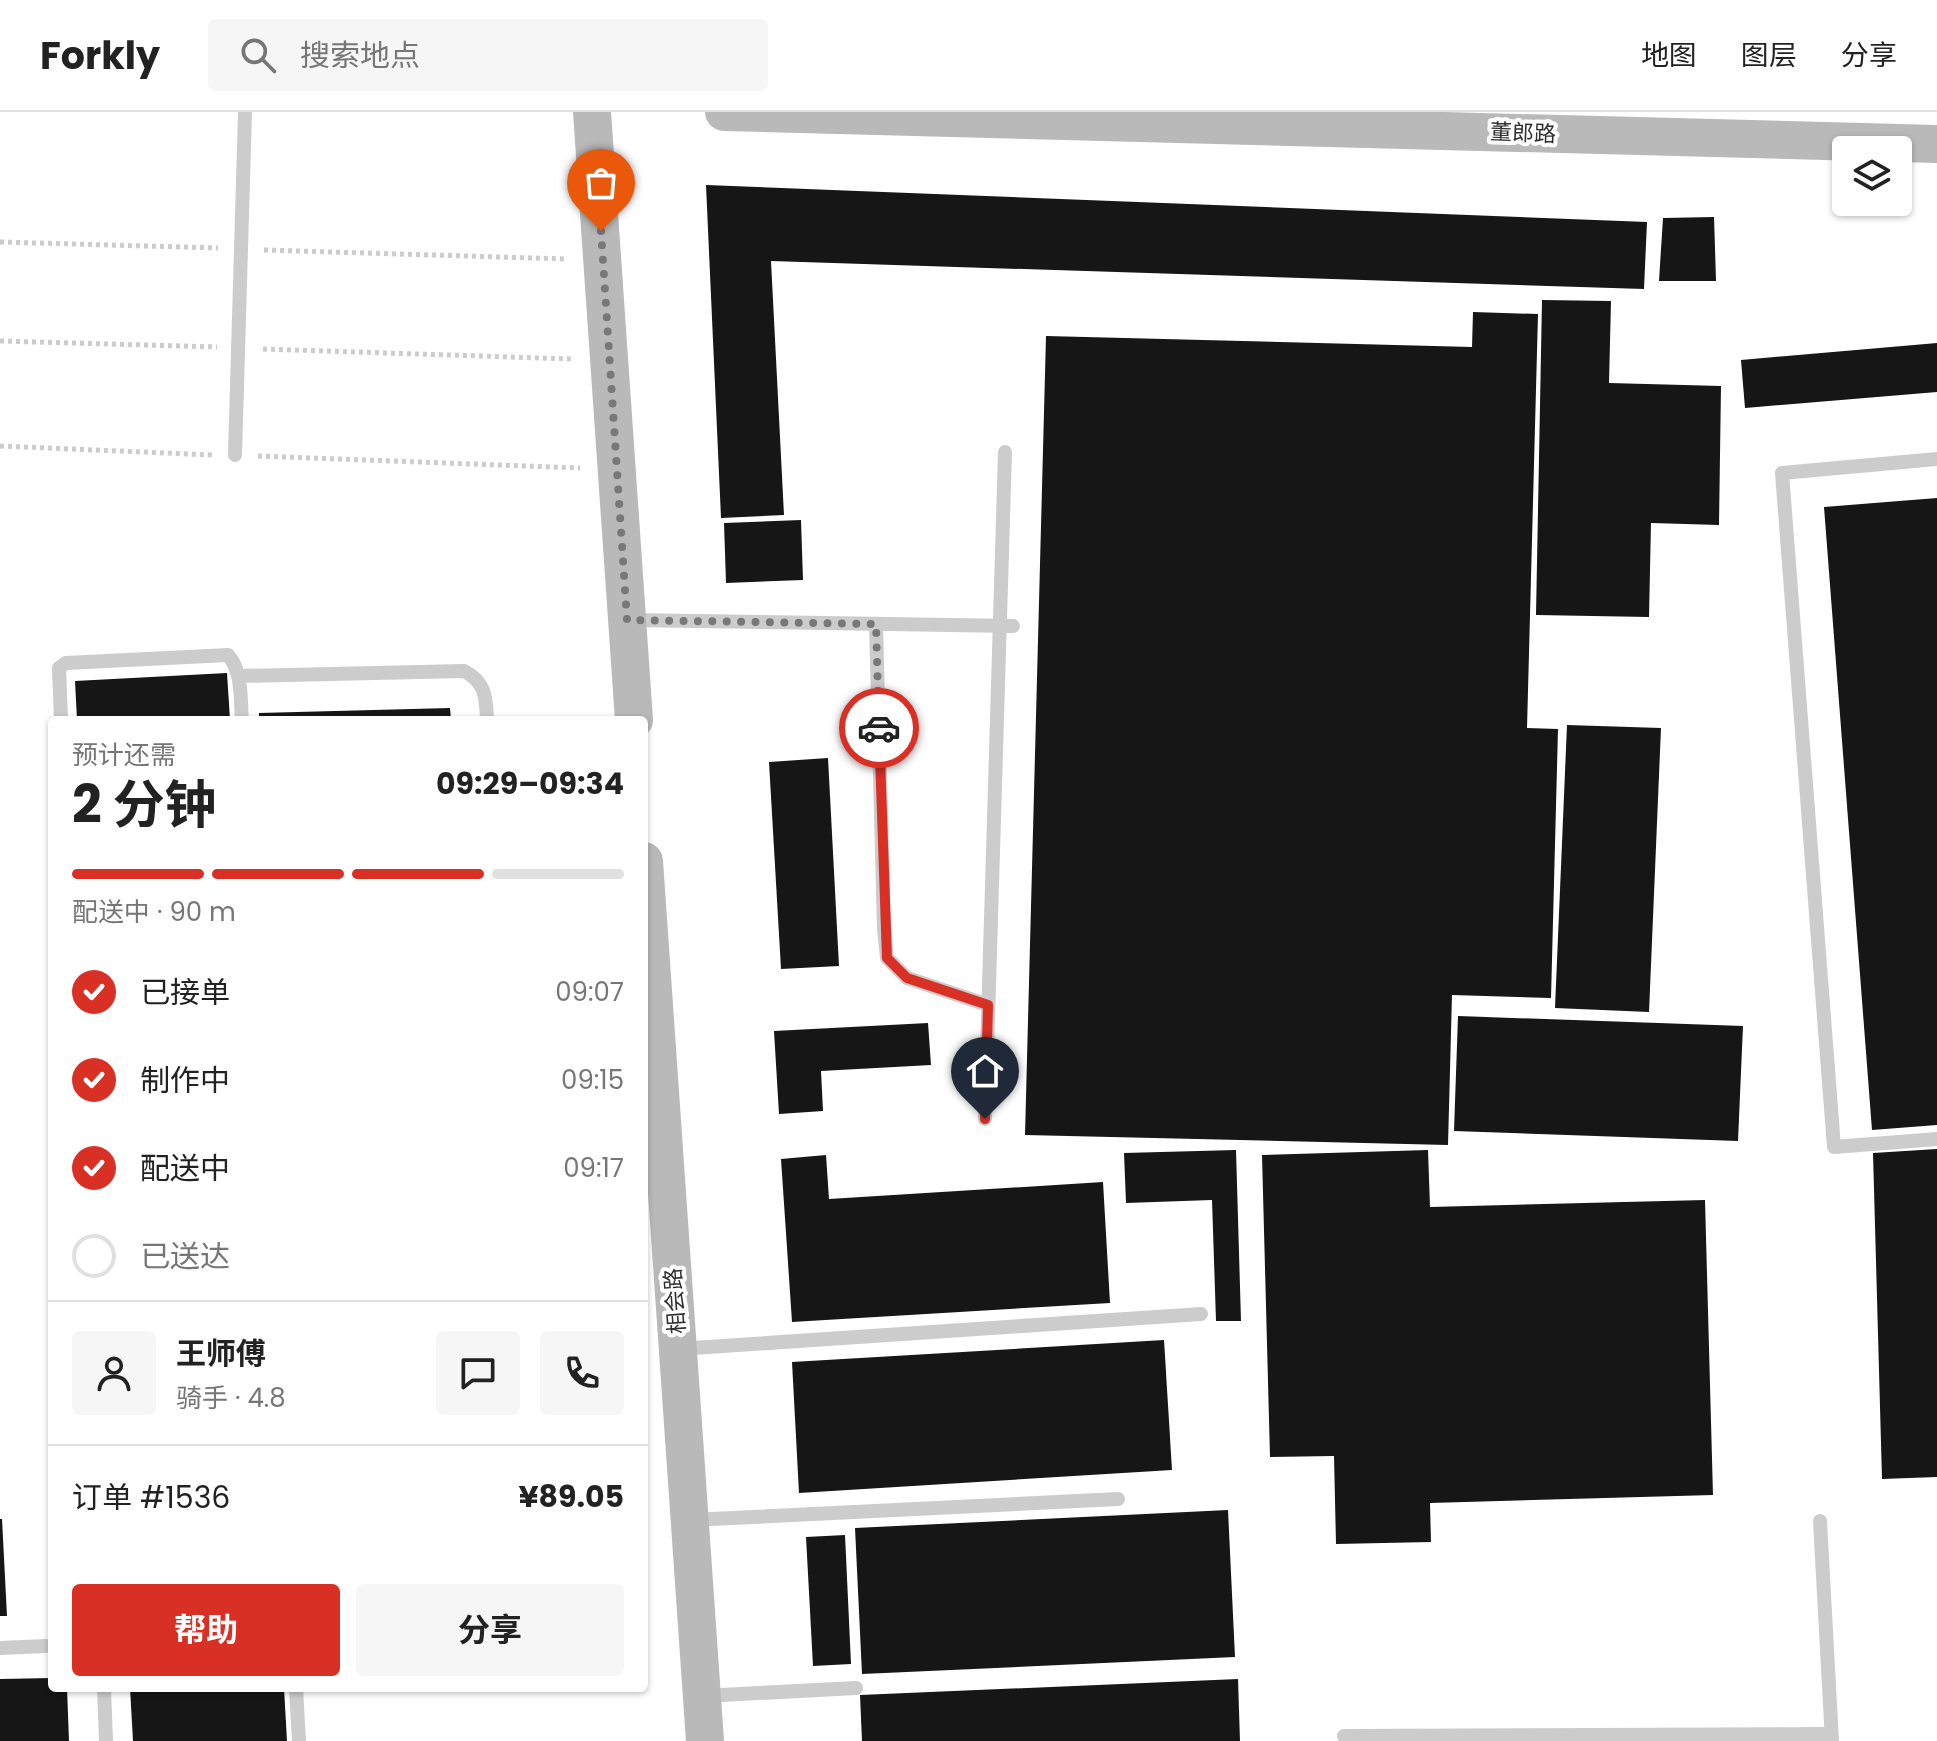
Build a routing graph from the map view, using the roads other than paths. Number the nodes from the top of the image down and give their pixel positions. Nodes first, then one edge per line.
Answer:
1 (245, 112) edge
2 (592, 112) edge
3 (724, 112) edge
4 (1937, 144) edge
5 (1005, 452) dead end
6 (235, 455) road end
7 (1937, 459) edge
8 (627, 620) junction
9 (876, 624) junction
10 (1006, 626) junction
11 (239, 676) junction
12 (61, 716) edge
13 (242, 716) edge
14 (487, 716) edge
15 (634, 716) edge
16 (648, 918) edge
17 (988, 1005) junction
18 (985, 1119) dead end
19 (1937, 1139) edge
20 (1201, 1314) dead end
21 (678, 1349) junction
22 (1118, 1499) dead end
23 (690, 1520) junction
24 (1820, 1521) dead end
25 (46, 1646) dead end
26 (0, 1648) edge
27 (856, 1688) dead end
28 (104, 1692) edge
29 (296, 1692) edge
30 (702, 1696) junction
31 (1344, 1736) dead end
32 (1832, 1738) edge
33 (106, 1741) edge
34 (299, 1741) edge
35 (705, 1741) edge

1 - 6 lane
2 - 8 street
3 - 4 street, 董郎路
5 - 10 lane
7 - 19 lane
8 - 9 lane
8 - 15 street
9 - 10 lane
9 - 17 lane
10 - 17 lane
11 - 12 lane
11 - 13 lane
11 - 14 lane
16 - 21 street, 相会路
17 - 18 lane
20 - 21 lane
21 - 23 street, 相会路
22 - 23 lane
23 - 30 street, 相会路
24 - 32 lane
25 - 26 lane
27 - 30 lane
28 - 33 lane
29 - 34 lane
30 - 35 street, 相会路
31 - 32 lane

